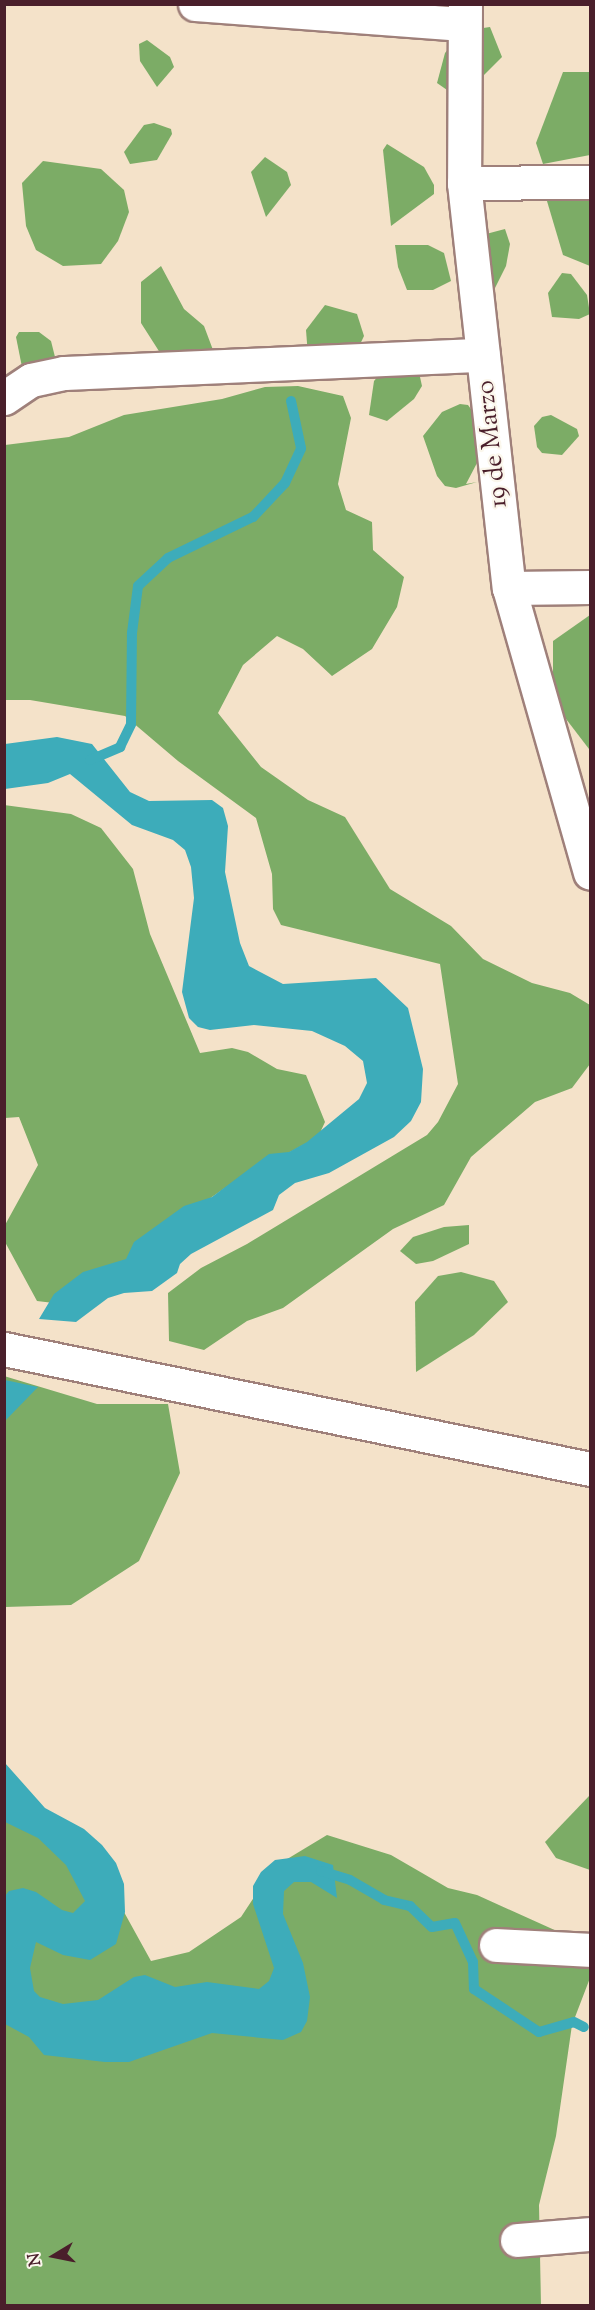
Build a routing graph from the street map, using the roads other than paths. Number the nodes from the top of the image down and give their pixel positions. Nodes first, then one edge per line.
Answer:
1 (195, 4) edge
2 (464, 14) edge
3 (591, 182) edge
4 (464, 183) junction
5 (483, 355) junction
6 (4, 398) edge
7 (591, 587) edge
8 (508, 588) junction
9 (591, 873) edge
10 (4, 1349) edge
11 (591, 1469) edge
12 (496, 1945) dead end
13 (591, 1950) edge
14 (591, 2234) edge
15 (517, 2240) dead end

1 - 2 street
2 - 4 street, 19 de Marzo
3 - 4 street
4 - 5 street, 19 de Marzo
5 - 6 street
5 - 8 street, 19 de Marzo
7 - 8 street
8 - 9 street, 19 de Marzo
10 - 11 street
12 - 13 street
14 - 15 street

